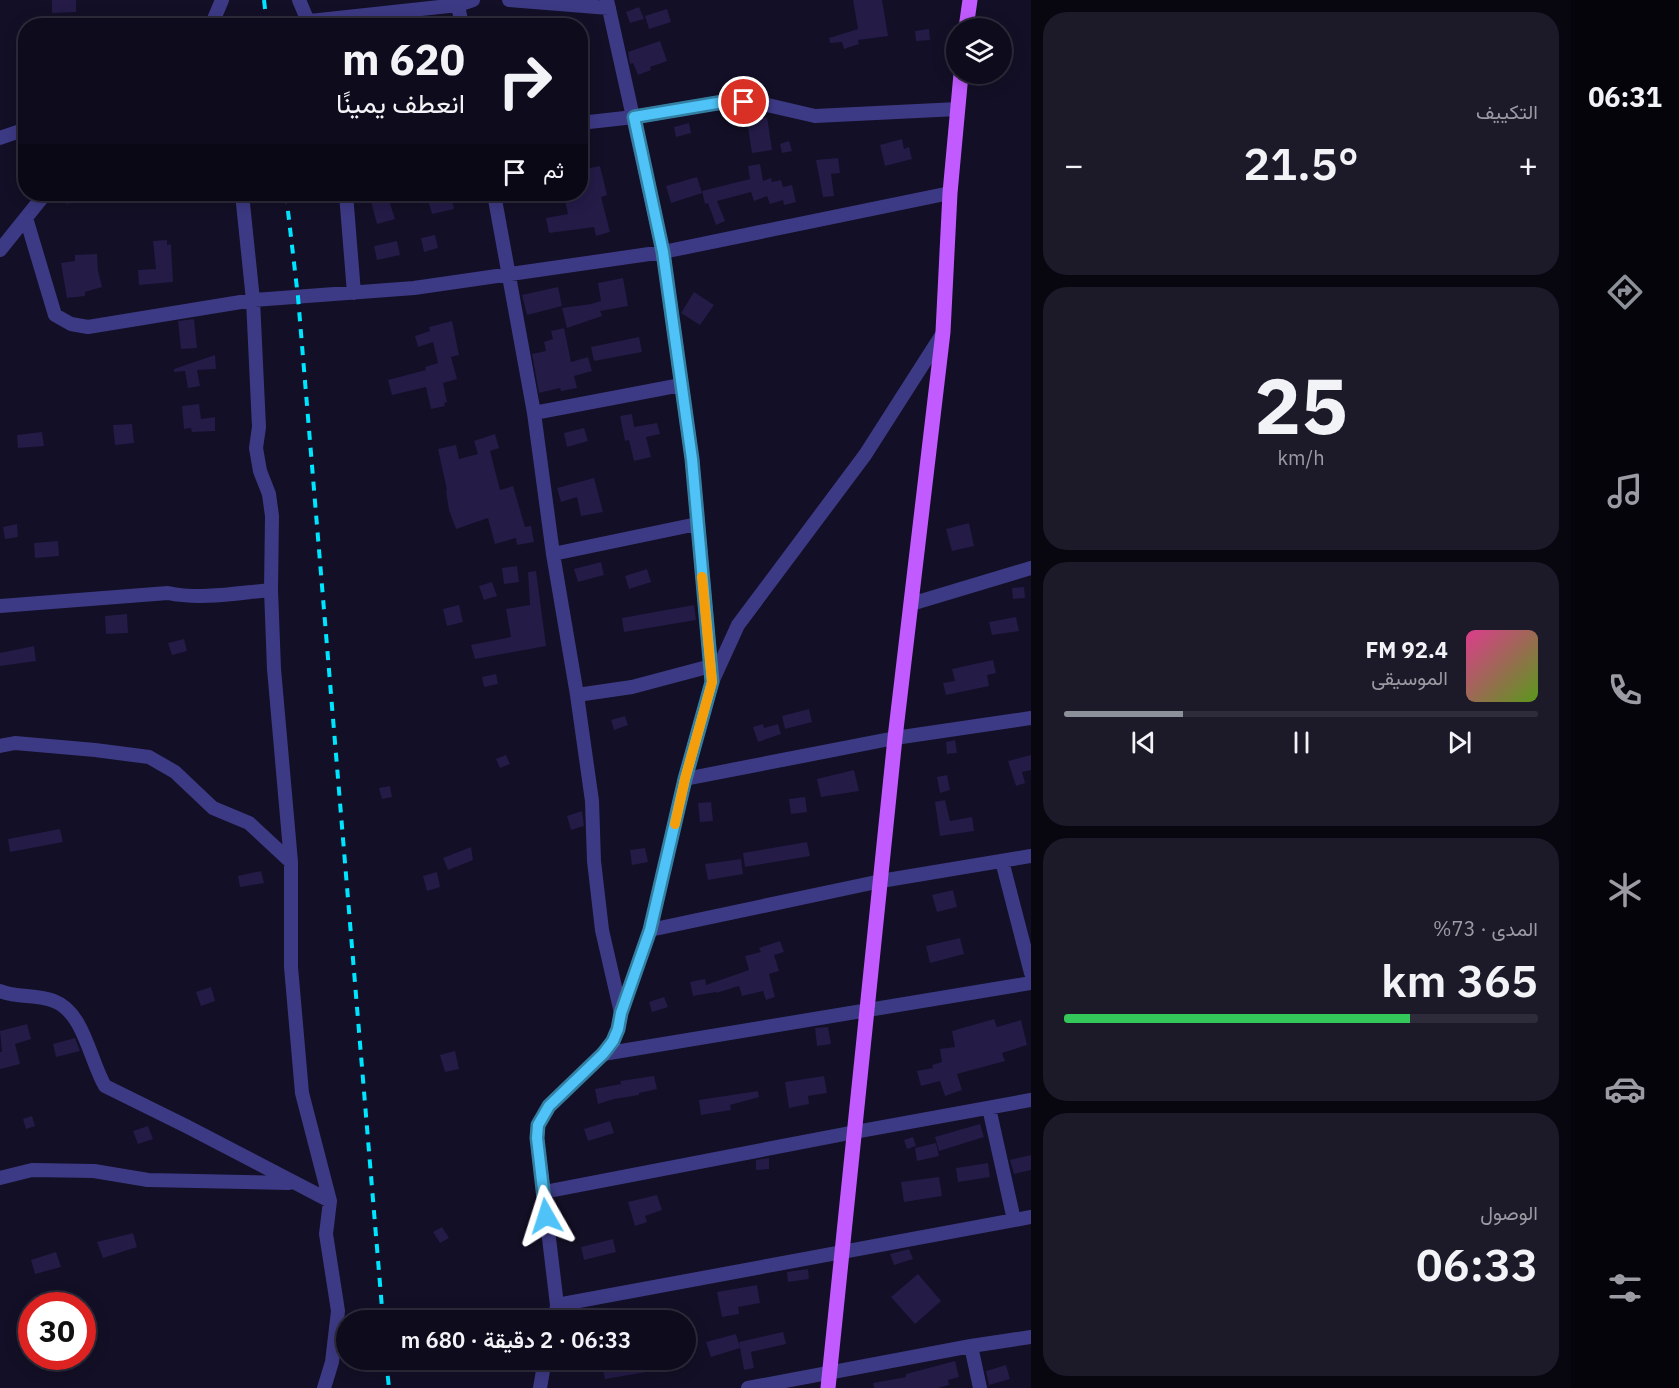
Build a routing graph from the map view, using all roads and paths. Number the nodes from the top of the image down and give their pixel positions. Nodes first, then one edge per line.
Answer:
1 (299, 0) edge
2 (473, 0) edge
3 (509, 0) edge
4 (970, 0) edge
5 (221, 3) edge
6 (608, 4) edge
7 (458, 5) junction
8 (214, 18) edge
9 (222, 18) edge
10 (308, 18) edge
11 (351, 18) edge
12 (460, 18) edge
13 (967, 18) edge
14 (961, 84) edge
15 (958, 109) junction
16 (634, 117) junction
17 (588, 122) edge
18 (18, 132) edge
19 (0, 138) edge
20 (950, 193) junction
21 (39, 201) edge
22 (243, 201) edge
23 (347, 201) edge
24 (495, 201) edge
25 (26, 218) junction
26 (0, 250) edge
27 (663, 252) junction
28 (508, 275) junction
29 (354, 293) junction
30 (254, 300) junction
31 (944, 332) junction
32 (681, 385) junction
33 (534, 413) junction
34 (697, 524) junction
35 (553, 554) junction
36 (1030, 570) edge
37 (271, 590) junction
38 (911, 604) junction
39 (0, 606) edge
40 (711, 666) junction
41 (712, 682) junction
42 (577, 695) junction
43 (1031, 718) edge
44 (896, 738) junction
45 (0, 746) edge
46 (685, 779) junction
47 (1031, 855) edge
48 (1002, 861) junction
49 (291, 862) junction
50 (881, 881) junction
51 (650, 930) junction
52 (1031, 973) edge
53 (1031, 982) edge
54 (0, 991) edge
55 (867, 1010) junction
56 (621, 1013) junction
57 (603, 1054) junction
58 (1031, 1100) edge
59 (989, 1108) junction
60 (855, 1131) junction
61 (0, 1178) edge
62 (294, 1183) junction
63 (544, 1192) junction
64 (330, 1201) junction
65 (1031, 1217) edge
66 (1014, 1220) junction
67 (842, 1251) junction
68 (557, 1305) junction
69 (556, 1310) edge
70 (1031, 1337) edge
71 (971, 1346) junction
72 (542, 1370) edge
73 (830, 1372) junction
74 (324, 1388) edge
75 (540, 1388) edge
76 (748, 1388) edge
77 (828, 1388) edge
78 (980, 1388) edge

1 - 10 street
2 - 7 street
3 - 6 street
4 - 13 main road
5 - 8 street
5 - 9 street
6 - 16 street
7 - 11 street
7 - 12 street
14 - 15 main road
15 - 16 street
15 - 20 main road
16 - 17 street
16 - 27 street
18 - 19 street
20 - 27 street
20 - 31 main road
21 - 25 street
22 - 30 street
23 - 29 street
24 - 28 street
25 - 26 street
25 - 30 street
27 - 28 street
27 - 32 street
28 - 29 street
28 - 33 street
29 - 30 street
30 - 37 street
31 - 38 main road
31 - 41 street
32 - 33 street
32 - 34 street
33 - 35 street
34 - 35 street
34 - 40 street
35 - 42 street
36 - 38 street
37 - 39 street
37 - 49 street
38 - 44 main road
40 - 41 street
40 - 42 street
41 - 46 street
42 - 56 street
43 - 44 street
44 - 46 street
44 - 50 main road
45 - 49 street
46 - 51 street
47 - 48 street
48 - 50 street
48 - 52 street
49 - 64 street
50 - 51 street
50 - 55 main road
51 - 56 street
53 - 55 street
54 - 62 street
55 - 57 street
55 - 60 main road
56 - 57 street
57 - 63 street
58 - 59 street
59 - 60 street
59 - 66 street
60 - 63 street
60 - 67 main road
61 - 62 street
62 - 64 street
63 - 68 street
64 - 74 street
65 - 66 street
66 - 67 street
67 - 68 street
67 - 73 main road
68 - 69 street
70 - 71 street
71 - 73 street
71 - 78 street
72 - 75 street
73 - 76 street
73 - 77 main road

